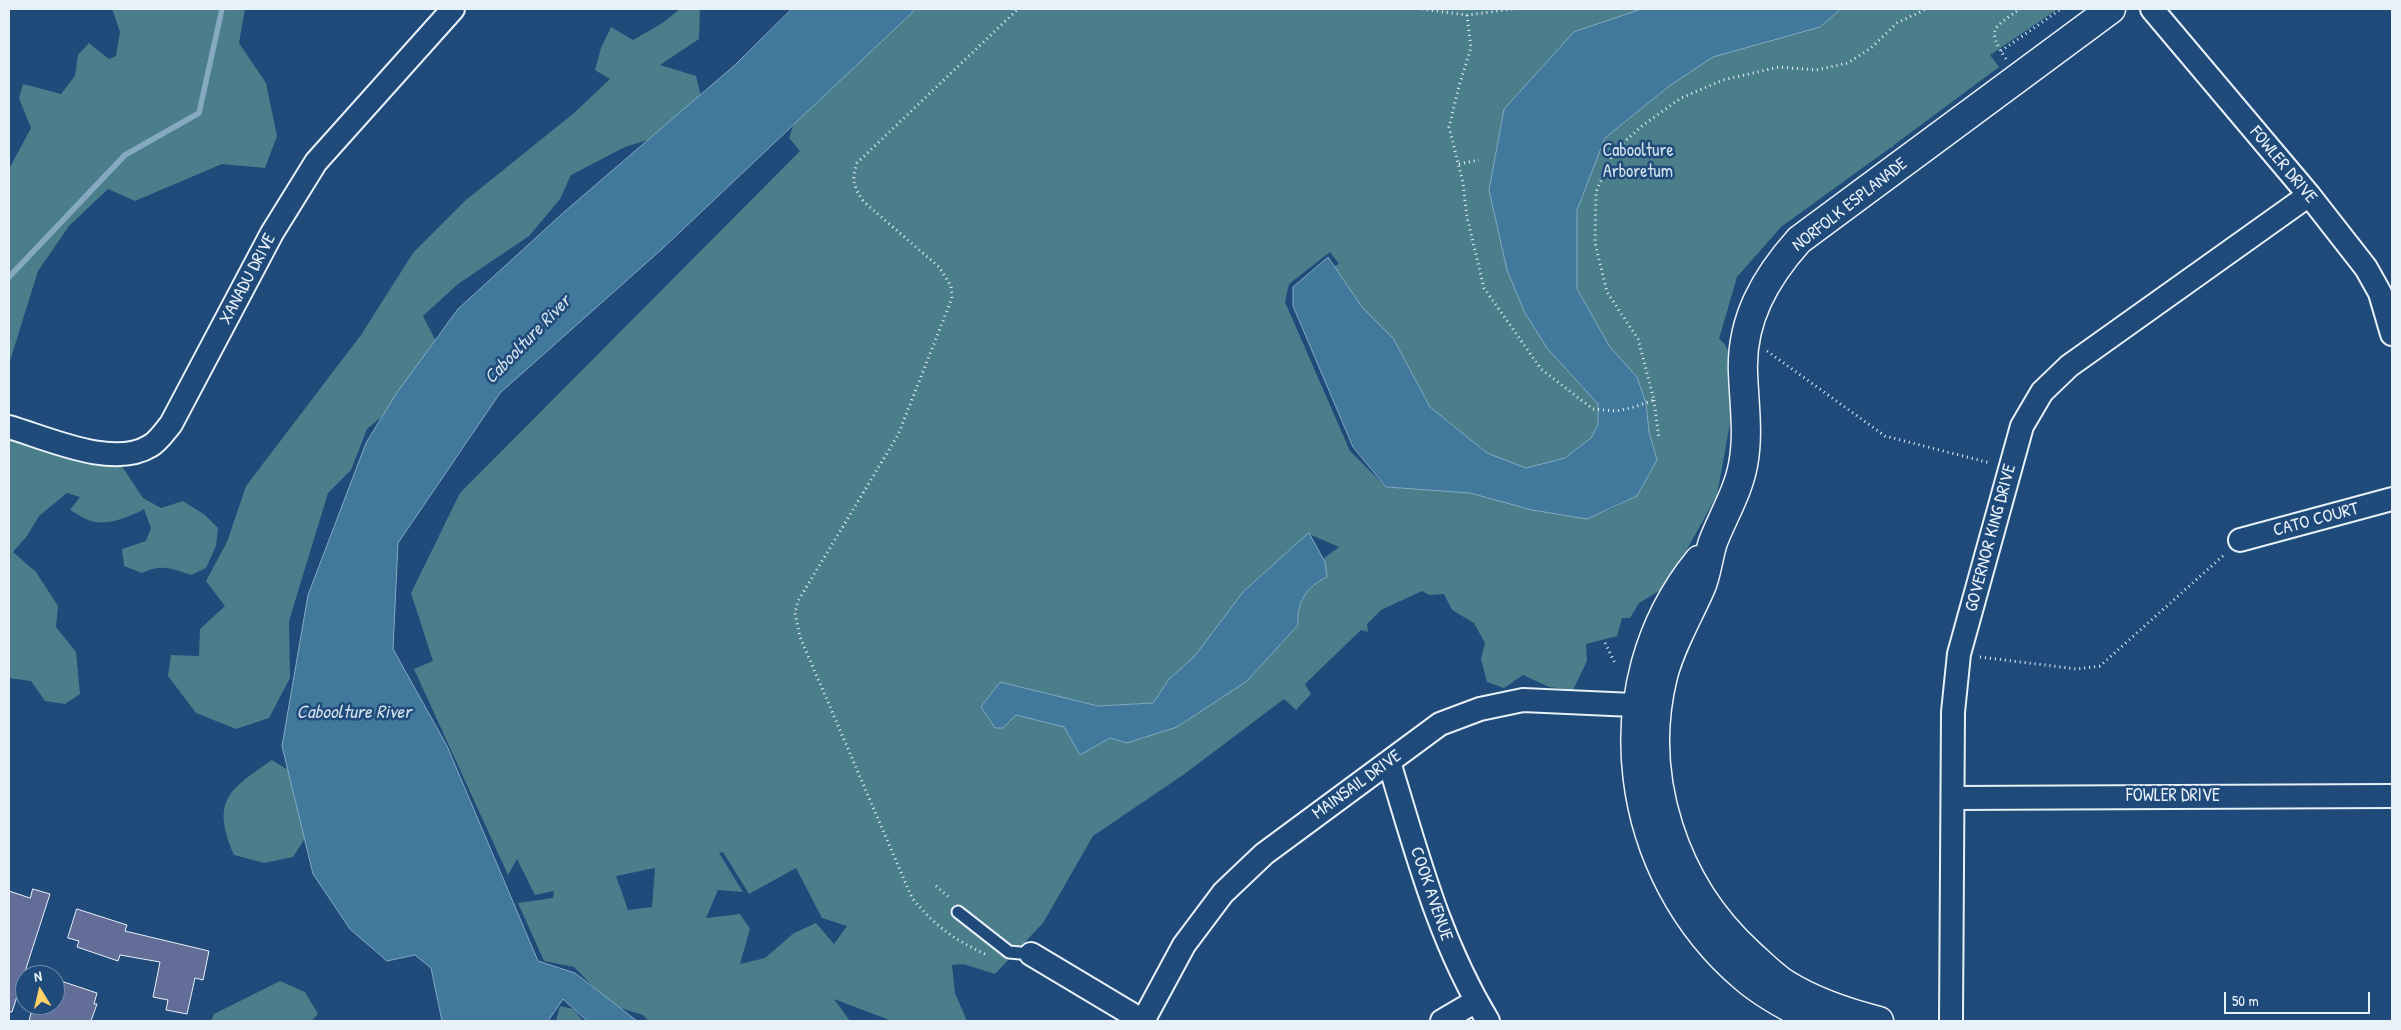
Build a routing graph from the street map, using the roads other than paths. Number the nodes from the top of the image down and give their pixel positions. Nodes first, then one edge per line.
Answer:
1 (453, 9) edge
2 (2112, 9) edge
3 (2152, 9) edge
4 (2309, 195) junction
5 (2392, 334) edge
6 (9, 426) edge
7 (2392, 499) edge
8 (2240, 540) road end
9 (1648, 705) junction
10 (1389, 762) junction
11 (2392, 796) edge
12 (1953, 798) junction
13 (958, 912) dead end
14 (1031, 954) joint
15 (1476, 1001) junction
16 (1143, 1021) edge
17 (1442, 1021) edge
18 (1488, 1021) edge
19 (1816, 1021) edge
20 (1880, 1021) edge
21 (1951, 1021) edge

1 - 6 street, XANADU DRIVE
2 - 9 street, NORFOLK ESPLANADE
3 - 4 street, FOWLER DRIVE
4 - 5 street, FOWLER DRIVE
4 - 12 street, GOVERNOR KING DRIVE
7 - 8 street, CATO COURT
9 - 10 street, MAINSAIL DRIVE
9 - 19 street
9 - 20 street
10 - 15 street, COOK AVENUE
10 - 16 street, MAINSAIL DRIVE
11 - 12 street, FOWLER DRIVE
12 - 21 street, GOVERNOR KING DRIVE
13 - 14 lane
14 - 16 street
15 - 17 street
15 - 18 street, COOK AVENUE

